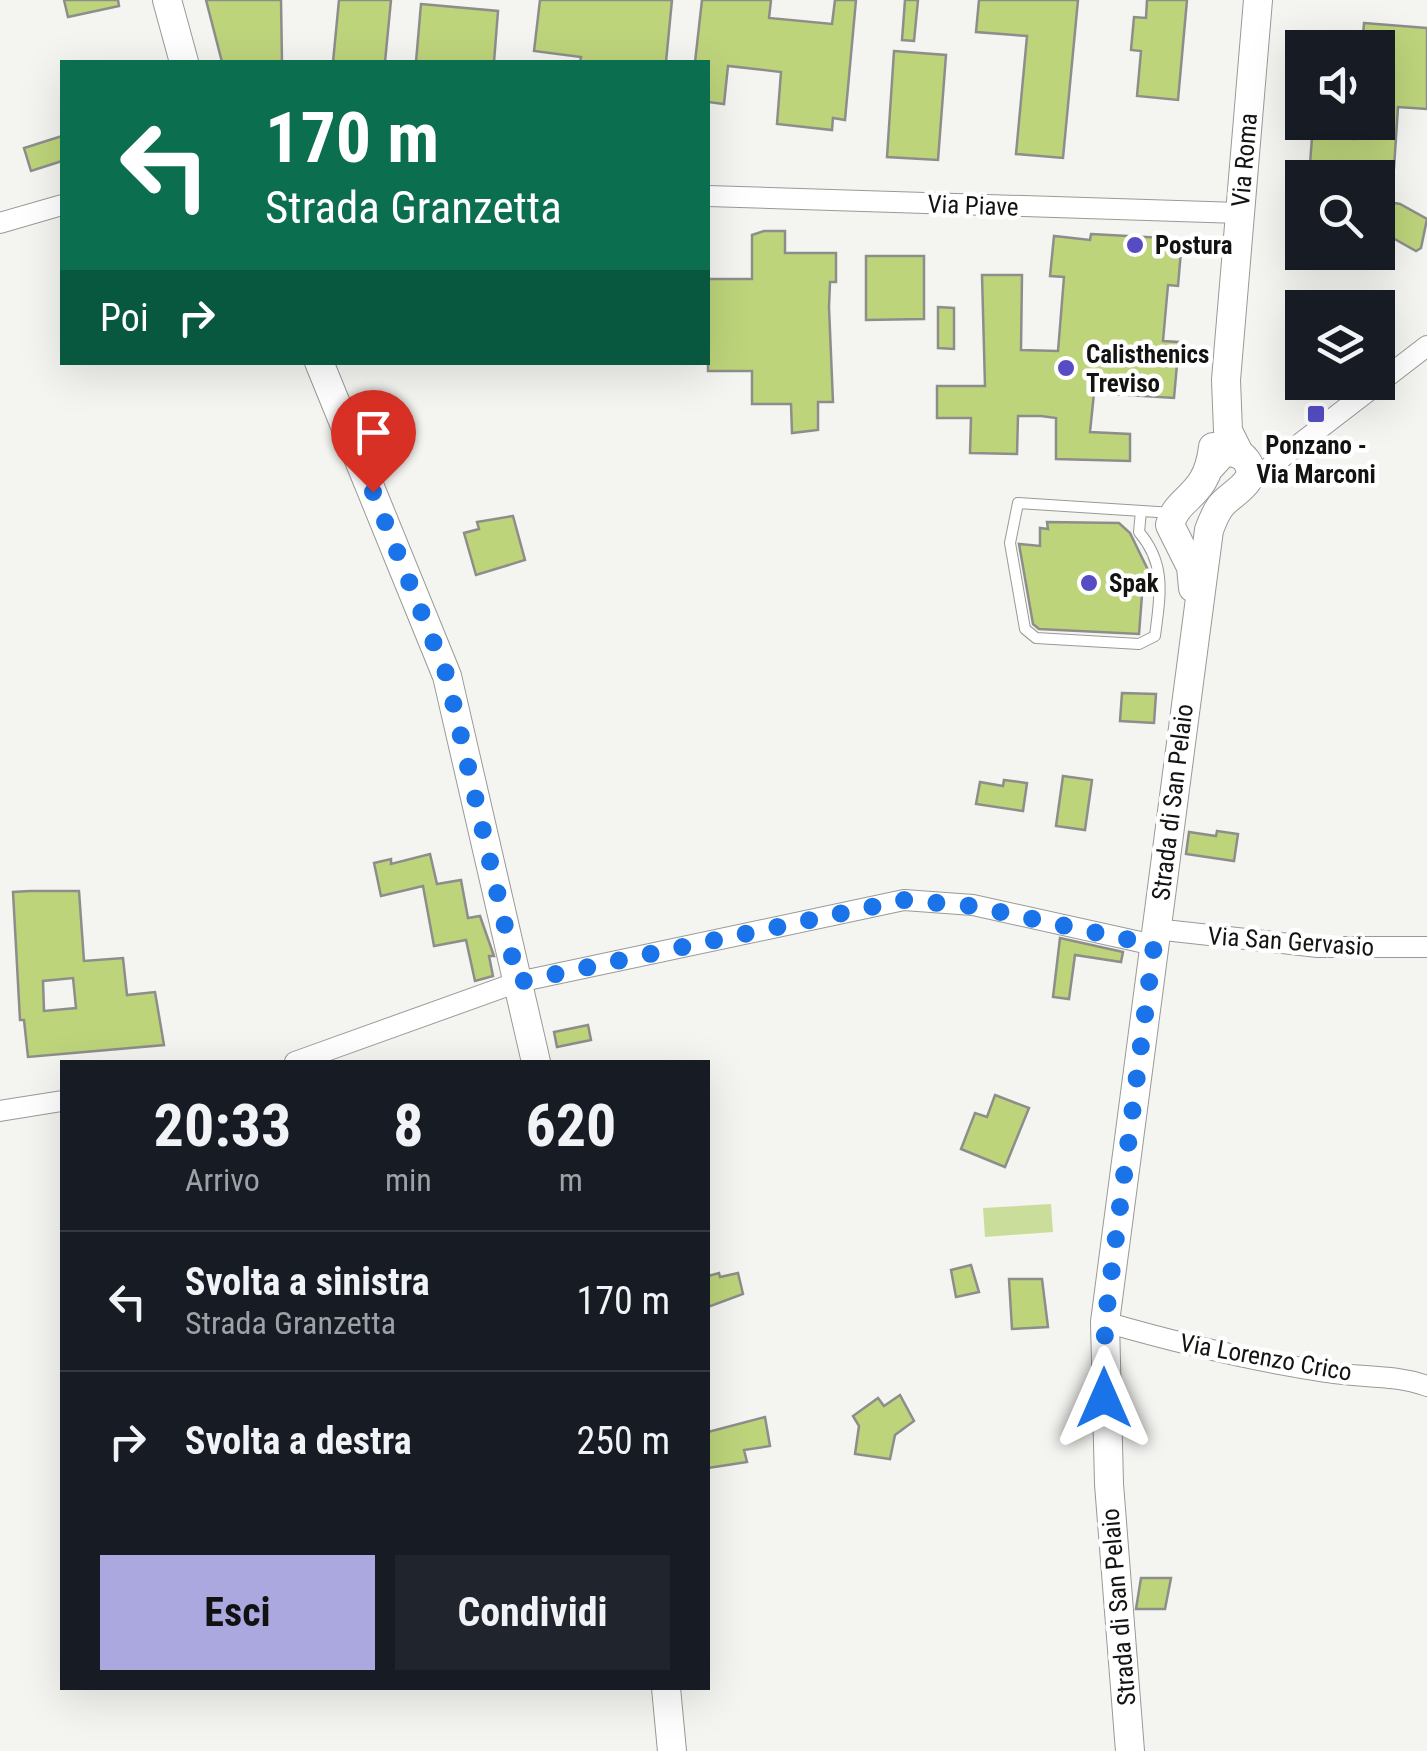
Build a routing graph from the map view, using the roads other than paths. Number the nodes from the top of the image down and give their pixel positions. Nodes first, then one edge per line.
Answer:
1 (167, 0) edge
2 (1258, 0) edge
3 (183, 60) edge
4 (710, 196) edge
5 (60, 206) edge
6 (1239, 214) junction
7 (0, 223) edge
8 (1427, 346) edge
9 (320, 365) edge
10 (1226, 380) junction
11 (1212, 452) junction
12 (1258, 462) junction
13 (1141, 511) junction
14 (1174, 513) junction
15 (1196, 545) junction
16 (1154, 937) junction
17 (1427, 947) edge
18 (518, 982) junction
19 (301, 1060) edge
20 (536, 1060) edge
21 (60, 1101) edge
22 (0, 1111) edge
23 (1105, 1322) junction
24 (1427, 1386) edge
25 (666, 1690) edge
26 (672, 1751) edge
27 (1130, 1751) edge

1 - 3 main road
2 - 6 main road, Via Roma
4 - 6 street, Via Piave
5 - 7 street
6 - 10 main road, Via Roma
8 - 12 street
9 - 18 main road
10 - 11 main road, Via Roma
10 - 12 main road, Via Roma
11 - 12 main road
11 - 14 main road
12 - 15 main road
13 - 13 lane
13 - 14 lane
14 - 15 main road, Strada di San Pelaio
15 - 16 main road, Strada di San Pelaio
16 - 17 street, Via San Gervasio
16 - 18 street, Via San Gervasio
16 - 23 main road, Strada di San Pelaio
18 - 19 street, Via San Gervasio
18 - 20 main road
21 - 22 street
23 - 24 street, Via Lorenzo Crico
23 - 27 main road, Strada di San Pelaio
25 - 26 main road

